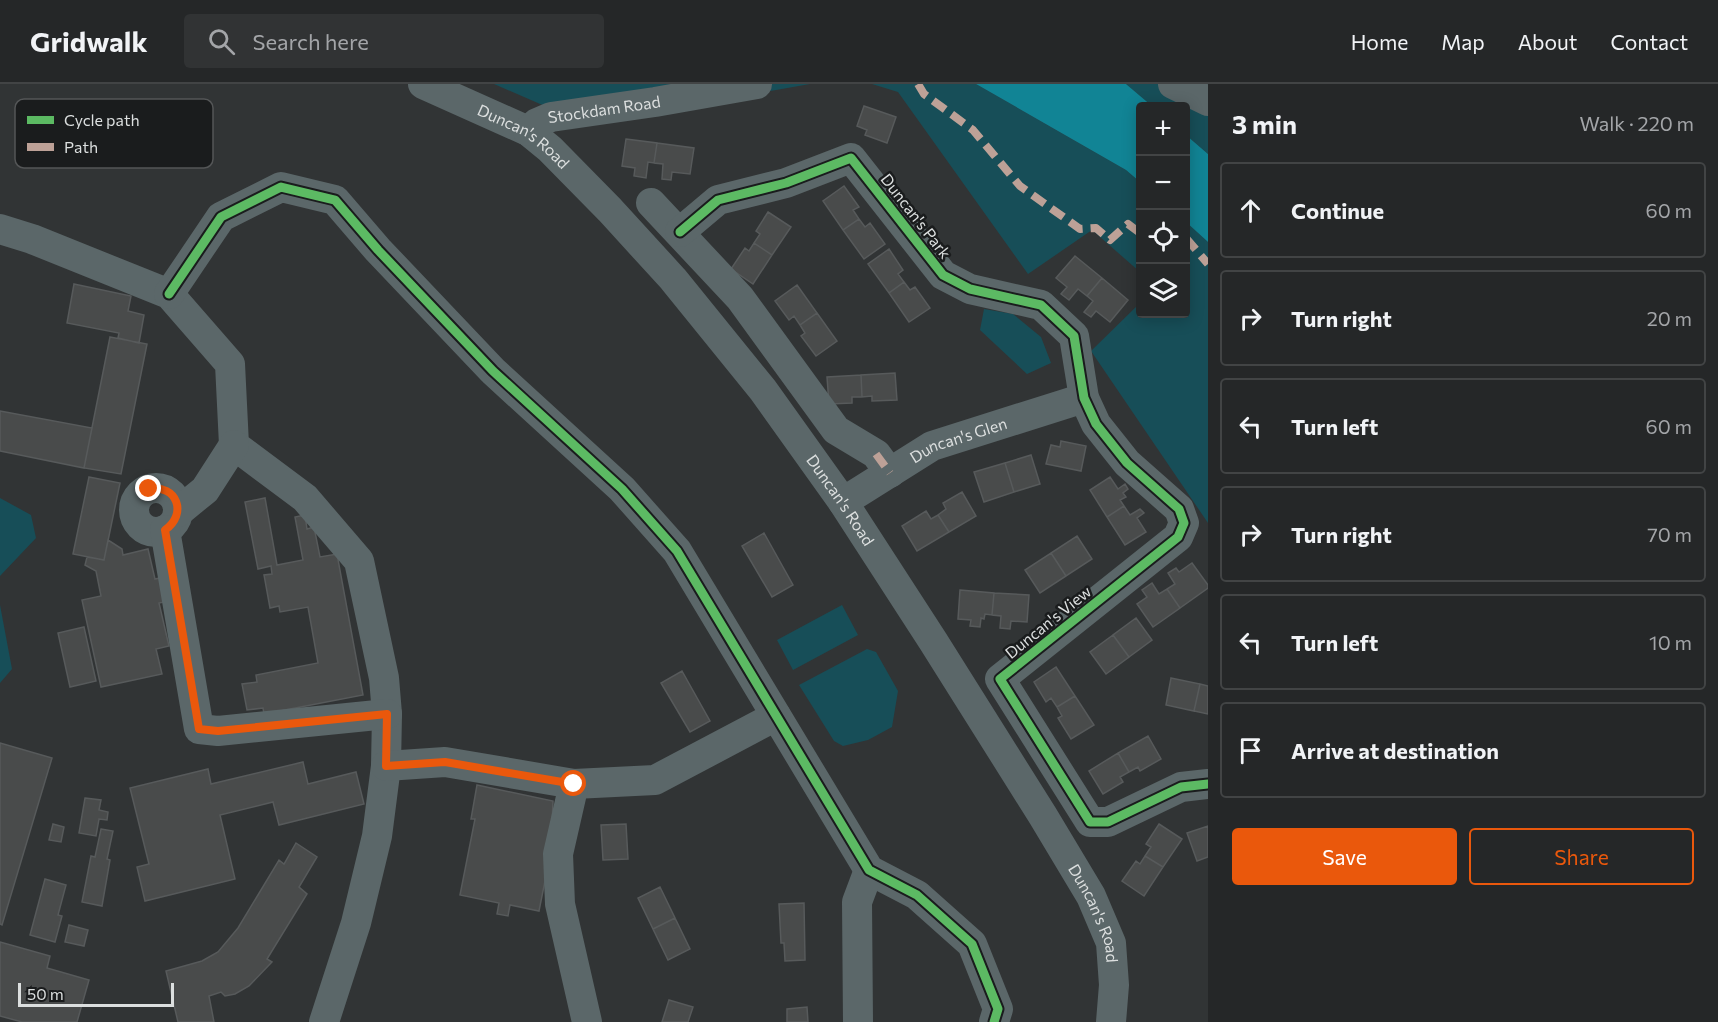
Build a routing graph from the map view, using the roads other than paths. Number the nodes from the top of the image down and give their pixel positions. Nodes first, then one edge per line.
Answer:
1 (423, 84) edge
2 (757, 84) edge
3 (1173, 84) edge
4 (1208, 101) edge
5 (528, 131) junction
6 (651, 203) dead end
7 (0, 229) edge
8 (680, 232) junction
9 (169, 294) junction
10 (1084, 398) junction
11 (234, 446) junction
12 (883, 464) junction
13 (843, 502) junction
14 (387, 714) junction
15 (776, 716) junction
16 (386, 766) junction
17 (574, 784) junction
18 (1208, 784) edge
19 (869, 870) junction
20 (324, 1022) edge
21 (587, 1022) edge
22 (858, 1022) edge
23 (994, 1022) edge
24 (1111, 1022) edge

1 - 5 street, Duncan's Road
2 - 5 street, Stockdam Road
3 - 4 street
5 - 13 street, Duncan's Road
6 - 8 street
7 - 9 street
8 - 10 street, Duncan's Park
8 - 12 street
9 - 11 street
9 - 15 street
10 - 12 street, Duncan's Glen
10 - 18 street, Duncan's View
11 - 14 street
11 - 14 street
12 - 13 street, Duncan's Glen
13 - 24 street, Duncan's Road
14 - 16 street
15 - 17 street
15 - 19 street
16 - 17 street
16 - 20 street
17 - 21 street
19 - 22 street
19 - 23 street

